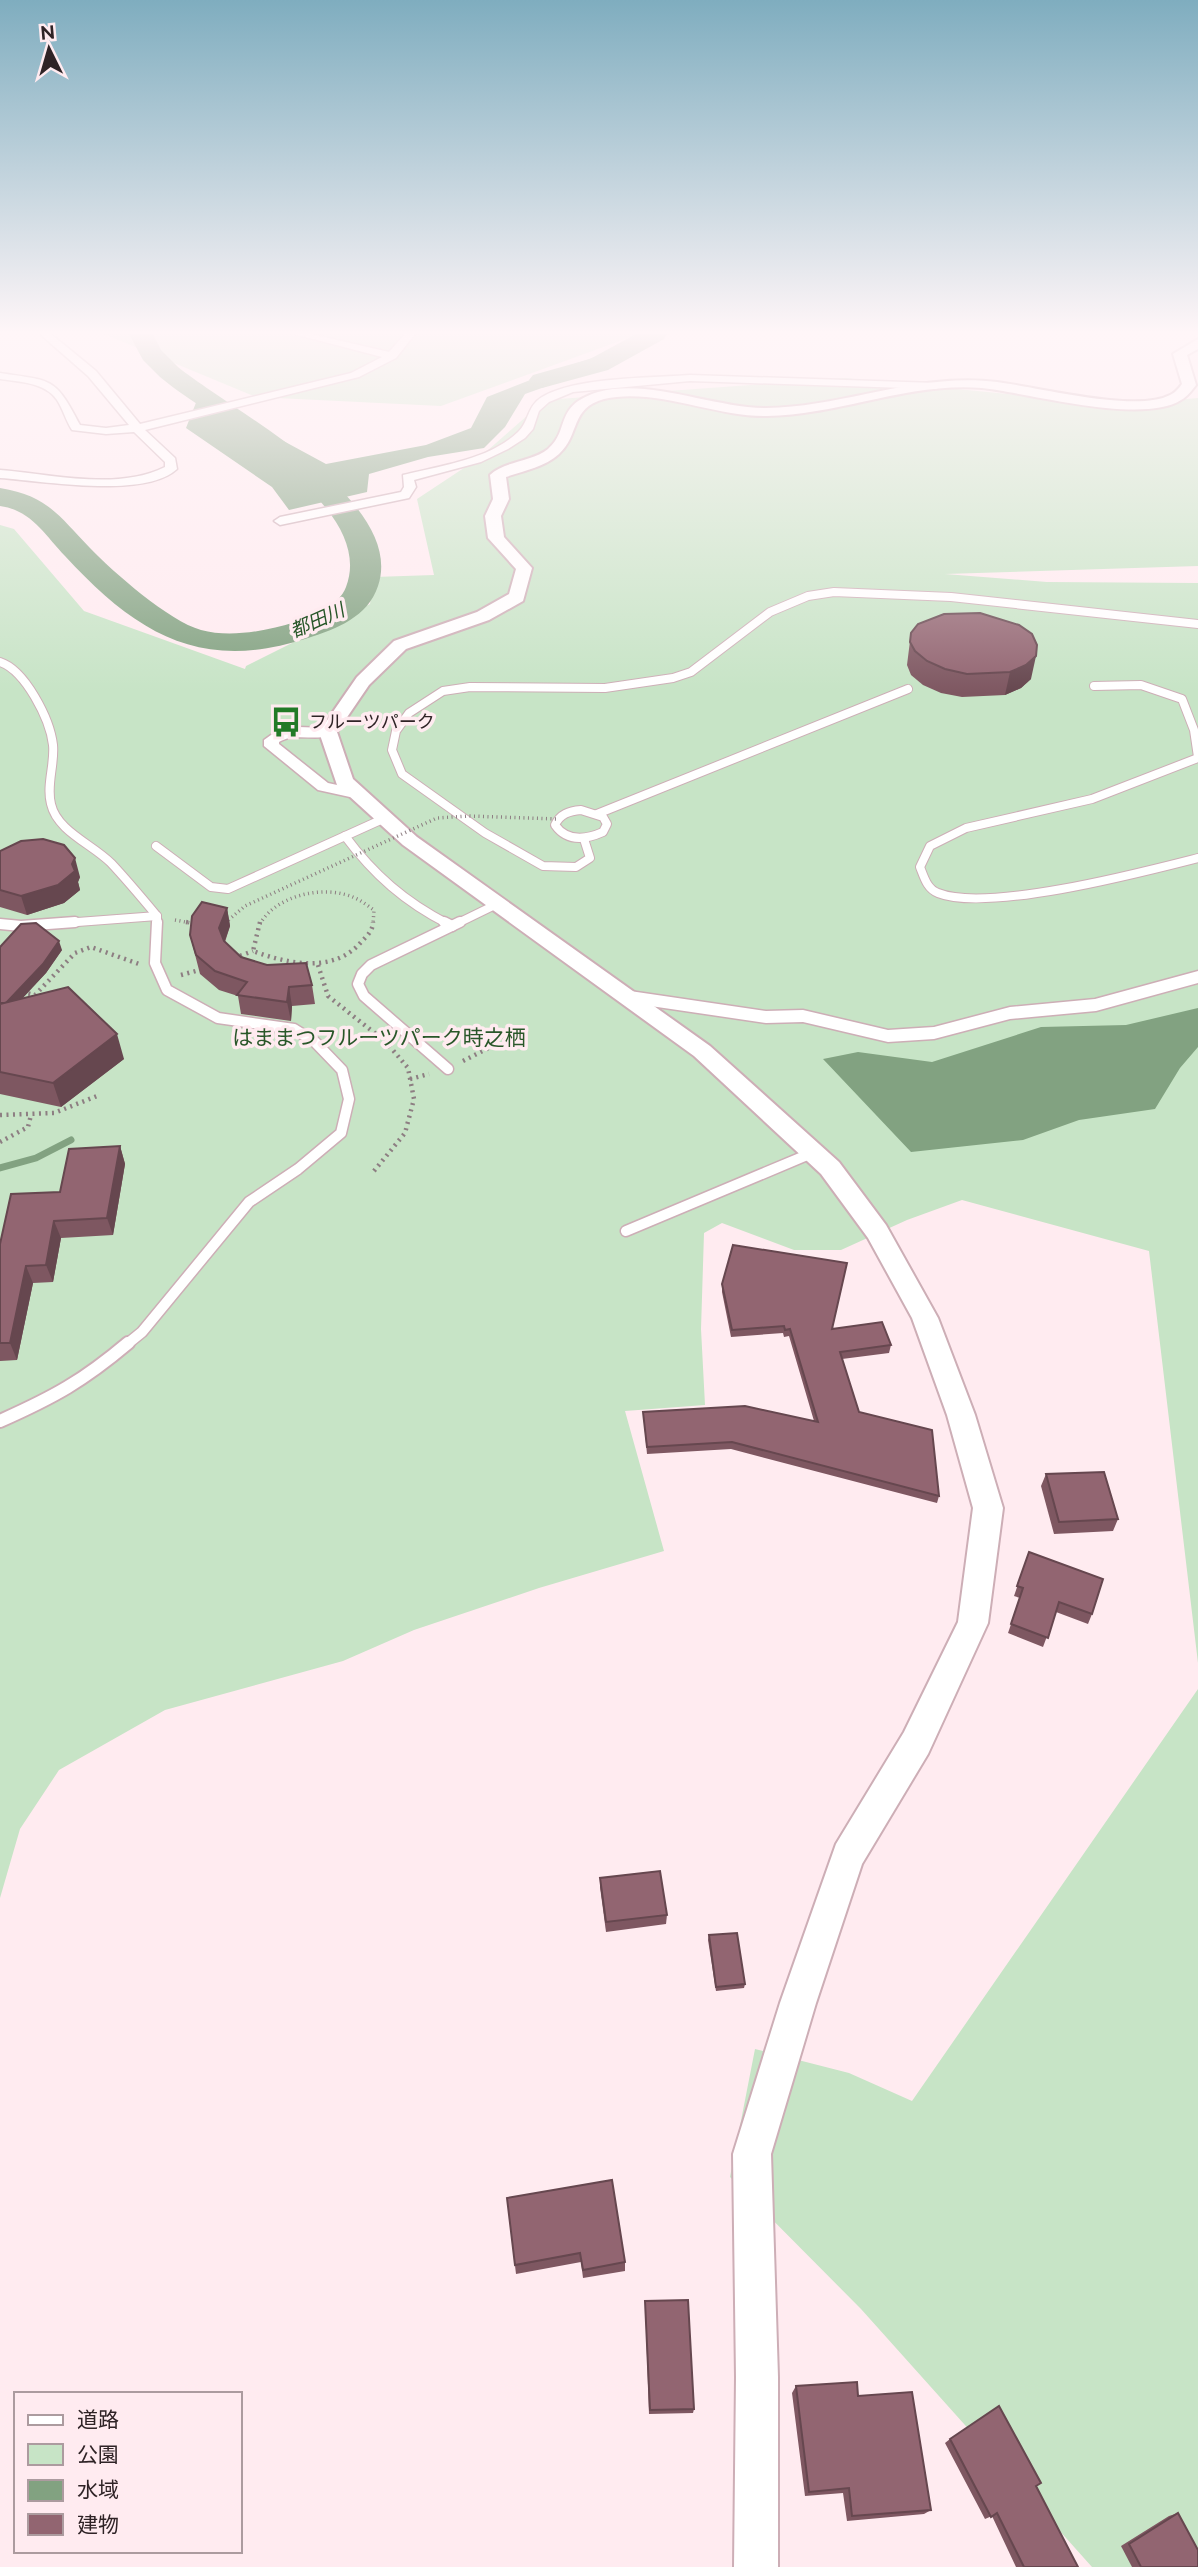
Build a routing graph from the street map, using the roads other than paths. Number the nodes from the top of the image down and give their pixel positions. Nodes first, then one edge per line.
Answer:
1 (164, 454) edge
2 (487, 454) edge
3 (550, 454) edge
4 (0, 474) edge
5 (279, 521) dead end
6 (1198, 624) edge
7 (0, 662) edge
8 (1094, 686) dead end
9 (908, 689) dead end
10 (328, 732) junction
11 (1198, 758) edge
12 (359, 794) junction
13 (597, 814) junction
14 (385, 818) junction
15 (345, 836) junction
16 (584, 839) junction
17 (156, 846) dead end
18 (1198, 858) edge
19 (495, 905) junction
20 (157, 916) junction
21 (0, 924) edge
22 (452, 926) junction
23 (1198, 977) edge
24 (630, 997) junction
25 (448, 1069) dead end
26 (812, 1153) junction
27 (626, 1231) dead end
28 (0, 1421) edge
29 (756, 2567) edge

1 - 4 street
2 - 5 street
3 - 10 street
6 - 16 lane
7 - 20 lane
8 - 11 lane
9 - 13 lane
10 - 12 street
10 - 12 street
11 - 18 lane
12 - 14 street
13 - 16 lane
13 - 16 lane
14 - 15 lane
14 - 19 street
15 - 17 lane
15 - 22 lane
19 - 22 lane
19 - 24 street
20 - 21 lane
20 - 28 lane
22 - 25 lane
23 - 24 street
24 - 26 street
26 - 27 lane
26 - 29 street

